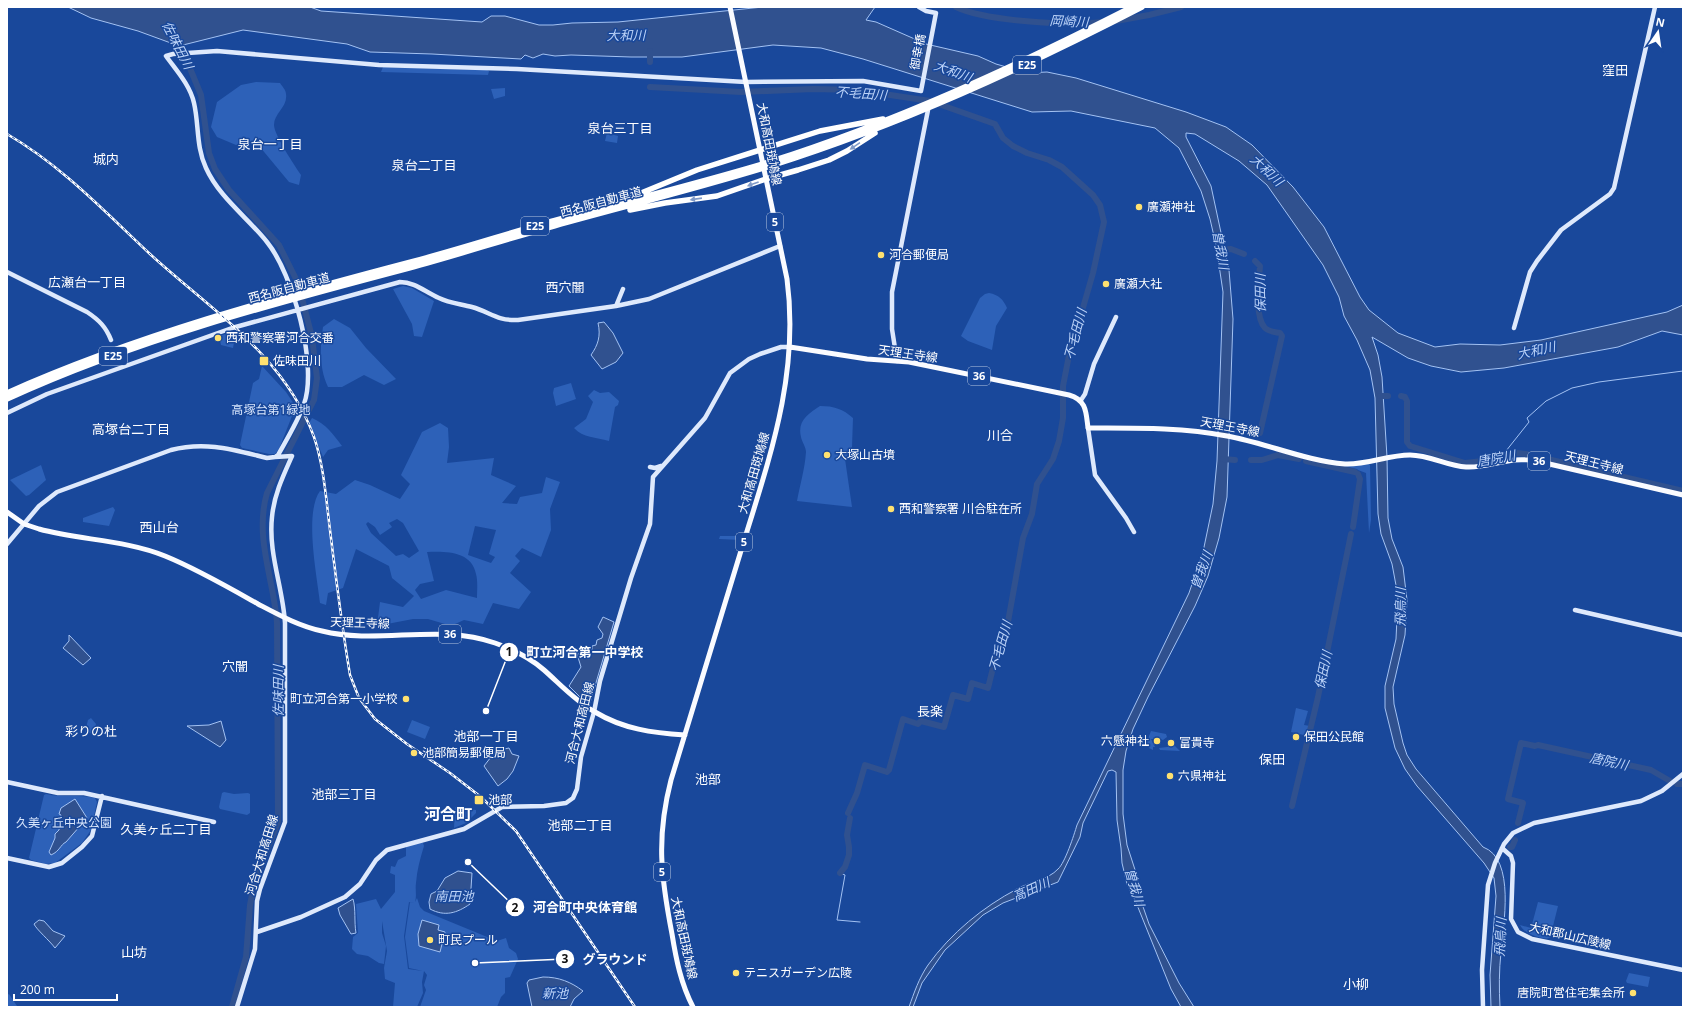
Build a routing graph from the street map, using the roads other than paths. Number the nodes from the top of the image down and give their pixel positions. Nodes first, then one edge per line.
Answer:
1 (730, 7) edge
2 (919, 7) edge
3 (1132, 7) edge
4 (1142, 7) edge
5 (1655, 7) edge
6 (746, 83) junction
7 (928, 110) dead end
8 (908, 114) junction
9 (899, 118) junction
10 (760, 151) junction
11 (766, 179) junction
12 (589, 214) junction
13 (780, 246) junction
14 (7, 272) edge
15 (623, 289) dead end
16 (616, 306) junction
17 (299, 309) junction
18 (1116, 316) dead end
19 (219, 317) junction
20 (1514, 328) dead end
21 (111, 340) dead end
22 (790, 347) junction
23 (897, 361) junction
24 (7, 393) edge
25 (7, 399) edge
26 (1080, 400) junction
27 (7, 413) edge
28 (1088, 428) junction
29 (277, 457) junction
30 (662, 466) junction
31 (650, 467) dead end
32 (1683, 495) edge
33 (7, 512) edge
34 (24, 524) junction
35 (1134, 532) dead end
36 (7, 544) edge
37 (1575, 610) dead end
38 (283, 616) junction
39 (1683, 635) edge
40 (594, 712) junction
41 (685, 735) junction
42 (1683, 774) edge
43 (7, 782) edge
44 (102, 796) junction
45 (214, 822) dead end
46 (1502, 848) junction
47 (7, 858) edge
48 (257, 932) junction
49 (1683, 970) edge
50 (237, 1007) edge
51 (693, 1007) edge
52 (1483, 1007) edge

1 - 6 main road, 大和高田斑鳩線 / 5
2 - 6 street, 御幸橋
3 - 8 highway, 西名阪自動車道 / E25
4 - 8 highway, 西名阪自動車道 / E25
5 - 20 street
6 - 10 main road, 大和高田斑鳩線 / 5
6 - 17 street
7 - 23 street
8 - 9 highway, 西名阪自動車道 / E25
9 - 10 highway
9 -> 11 highway
9 - 12 highway, 西名阪自動車道 / E25
10 - 11 main road, 大和高田斑鳩線 / 5
10 - 12 highway
11 -> 12 highway
11 - 13 main road, 大和高田斑鳩線 / 5
12 - 19 highway, 西名阪自動車道 / E25
13 - 16 street
13 - 22 main road, 大和高田斑鳩線 / 5
14 - 21 street
15 - 16 street
16 - 17 street
17 - 27 street
17 - 29 street
18 - 26 street
19 - 24 highway, 西名阪自動車道 / E25
19 - 25 highway, 西名阪自動車道 / E25
22 - 23 main road, 天理王寺線 / 36
22 - 30 street, 河合大和高田線
22 - 41 main road, 大和高田斑鳩線 / 5
23 - 26 main road, 天理王寺線 / 36
26 - 28 main road
28 - 32 main road, 天理王寺線 / 36
28 - 35 street
29 - 34 street
29 - 38 street, 河合大和高田線
30 - 31 street
30 - 40 street, 河合大和高田線
33 - 34 main road, 天理王寺線 / 36
34 - 36 street
34 - 38 main road, 天理王寺線 / 36
37 - 39 street
38 - 40 main road, 天理王寺線 / 36
38 - 48 street, 河合大和高田線
40 - 41 main road, 天理王寺線 / 36
40 - 48 street, 河合大和高田線
41 - 51 main road, 大和高田斑鳩線 / 5
42 - 46 street
43 - 44 street
44 - 45 street
44 - 47 street
46 - 49 street, 大和郡山広陵線
46 - 52 street
48 - 50 street, 河合大和高田線

